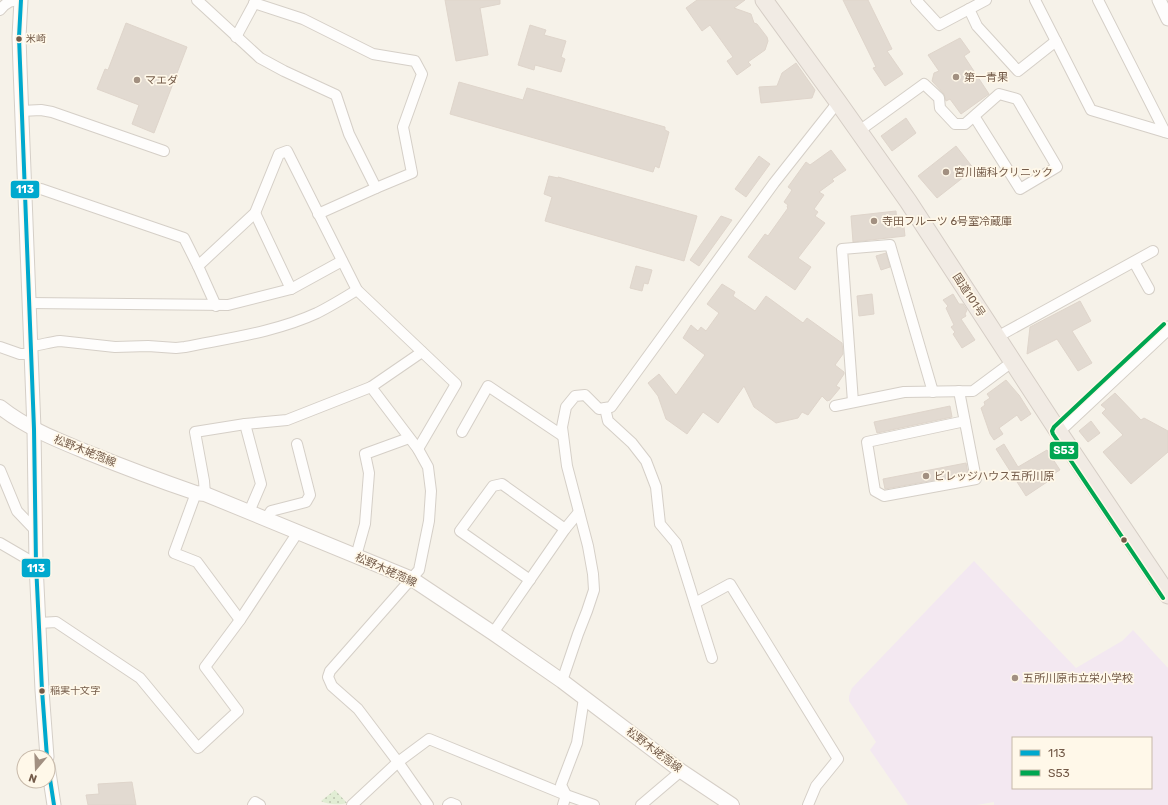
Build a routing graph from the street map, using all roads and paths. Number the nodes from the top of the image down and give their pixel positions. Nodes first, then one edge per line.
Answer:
1 (21, 0) edge
2 (197, 0) edge
3 (764, 0) edge
4 (916, 0) edge
5 (986, 0) edge
6 (1035, 0) edge
7 (1098, 0) edge
8 (1159, 0) edge
9 (255, 1) edge
10 (969, 9) junction
11 (0, 10) edge
12 (1168, 18) edge
13 (236, 37) junction
14 (1056, 41) junction
15 (838, 102) junction
16 (22, 111) junction
17 (974, 116) junction
18 (859, 131) junction
19 (1166, 132) edge
20 (164, 151) dead end
21 (24, 185) junction
22 (376, 188) junction
23 (255, 213) junction
24 (318, 214) junction
25 (1153, 251) dead end
26 (342, 261) junction
27 (1134, 262) junction
28 (198, 266) junction
29 (291, 289) junction
30 (1149, 289) dead end
31 (357, 290) junction
32 (29, 303) junction
33 (216, 306) junction
34 (1166, 333) edge
35 (997, 337) junction
36 (0, 347) edge
37 (31, 350) junction
38 (422, 352) junction
39 (1012, 362) junction
40 (371, 387) junction
41 (959, 391) junction
42 (933, 392) junction
43 (853, 402) junction
44 (835, 406) dead end
45 (0, 408) edge
46 (605, 408) junction
47 (965, 422) junction
48 (246, 424) junction
49 (34, 429) junction
50 (1058, 431) junction
51 (462, 432) dead end
52 (563, 436) junction
53 (410, 438) junction
54 (297, 444) dead end
55 (418, 449) junction
56 (0, 470) edge
57 (200, 494) junction
58 (249, 512) junction
59 (579, 512) junction
60 (266, 519) junction
61 (565, 529) junction
62 (36, 531) junction
63 (298, 532) junction
64 (0, 543) edge
65 (356, 556) junction
66 (36, 564) junction
67 (412, 579) junction
68 (530, 580) junction
69 (1168, 595) edge
70 (695, 603) junction
71 (240, 620) junction
72 (39, 623) junction
73 (493, 633) junction
74 (712, 658) dead end
75 (562, 681) junction
76 (584, 698) junction
77 (46, 749) edge
78 (398, 762) junction
79 (681, 771) junction
80 (52, 789) edge
81 (564, 800) edge
82 (355, 804) edge
83 (54, 805) edge
84 (253, 805) edge
85 (260, 805) edge
86 (428, 805) edge
87 (448, 805) edge
88 (456, 805) edge
89 (594, 805) edge
90 (641, 805) edge
91 (732, 805) edge
92 (808, 805) edge

1 - 11 street
1 - 16 street
2 - 13 street
3 - 15 highway, 国道101号
4 - 10 street
5 - 10 street
6 - 14 street
7 - 19 street
8 - 12 street
9 - 13 street
9 - 22 street
10 - 14 street
13 - 22 street
14 - 19 street
15 - 18 highway, 国道101号
15 - 46 street
16 - 20 street
16 - 21 street
17 - 17 street
17 - 18 street
18 - 35 highway, 国道101号
21 - 28 street
21 - 32 street
22 - 24 street
23 - 24 street
23 - 28 street
23 - 29 street
24 - 26 street
25 - 27 street
26 - 29 street
26 - 31 street
27 - 30 street
27 - 35 street
28 - 33 street
29 - 33 street
31 - 37 street
31 - 38 street
32 - 33 street
32 - 37 street
34 - 50 street
35 - 39 highway, 国道101号
36 - 37 street
37 - 49 street
38 - 40 street
38 - 55 street
39 - 41 street
39 - 50 highway, 国道101号
40 - 48 street
40 - 53 street
41 - 42 street
41 - 47 street
42 - 43 street
42 - 43 street
43 - 44 street
45 - 49 main road, 松野木姥萢線
46 - 52 street
46 - 70 street
47 - 47 street
48 - 57 street
48 - 58 street
49 - 57 main road, 松野木姥萢線
49 - 62 street
50 - 69 highway, 国道101号
51 - 52 street
52 - 59 street
53 - 55 street
53 - 65 street
54 - 60 street
55 - 67 street
56 - 62 street
57 - 58 main road, 松野木姥萢線
57 - 71 street
58 - 60 main road, 松野木姥萢線
59 - 61 street
59 - 75 street
60 - 63 main road, 松野木姥萢線
61 - 68 street
61 - 68 street
62 - 66 street
63 - 65 main road, 松野木姥萢線
63 - 71 street
64 - 66 street
65 - 67 main road, 松野木姥萢線
66 - 72 street
67 - 73 main road, 松野木姥萢線
67 - 78 street
68 - 73 street
70 - 74 street
70 - 92 street
71 - 72 street
72 - 77 street
73 - 75 main road, 松野木姥萢線
75 - 76 main road, 松野木姥萢線
76 - 79 main road, 松野木姥萢線
76 - 81 street
78 - 81 street
78 - 82 street
78 - 86 street
79 - 90 street
79 - 91 main road, 松野木姥萢線
80 - 83 street
81 - 89 street
84 - 85 street
87 - 88 street

